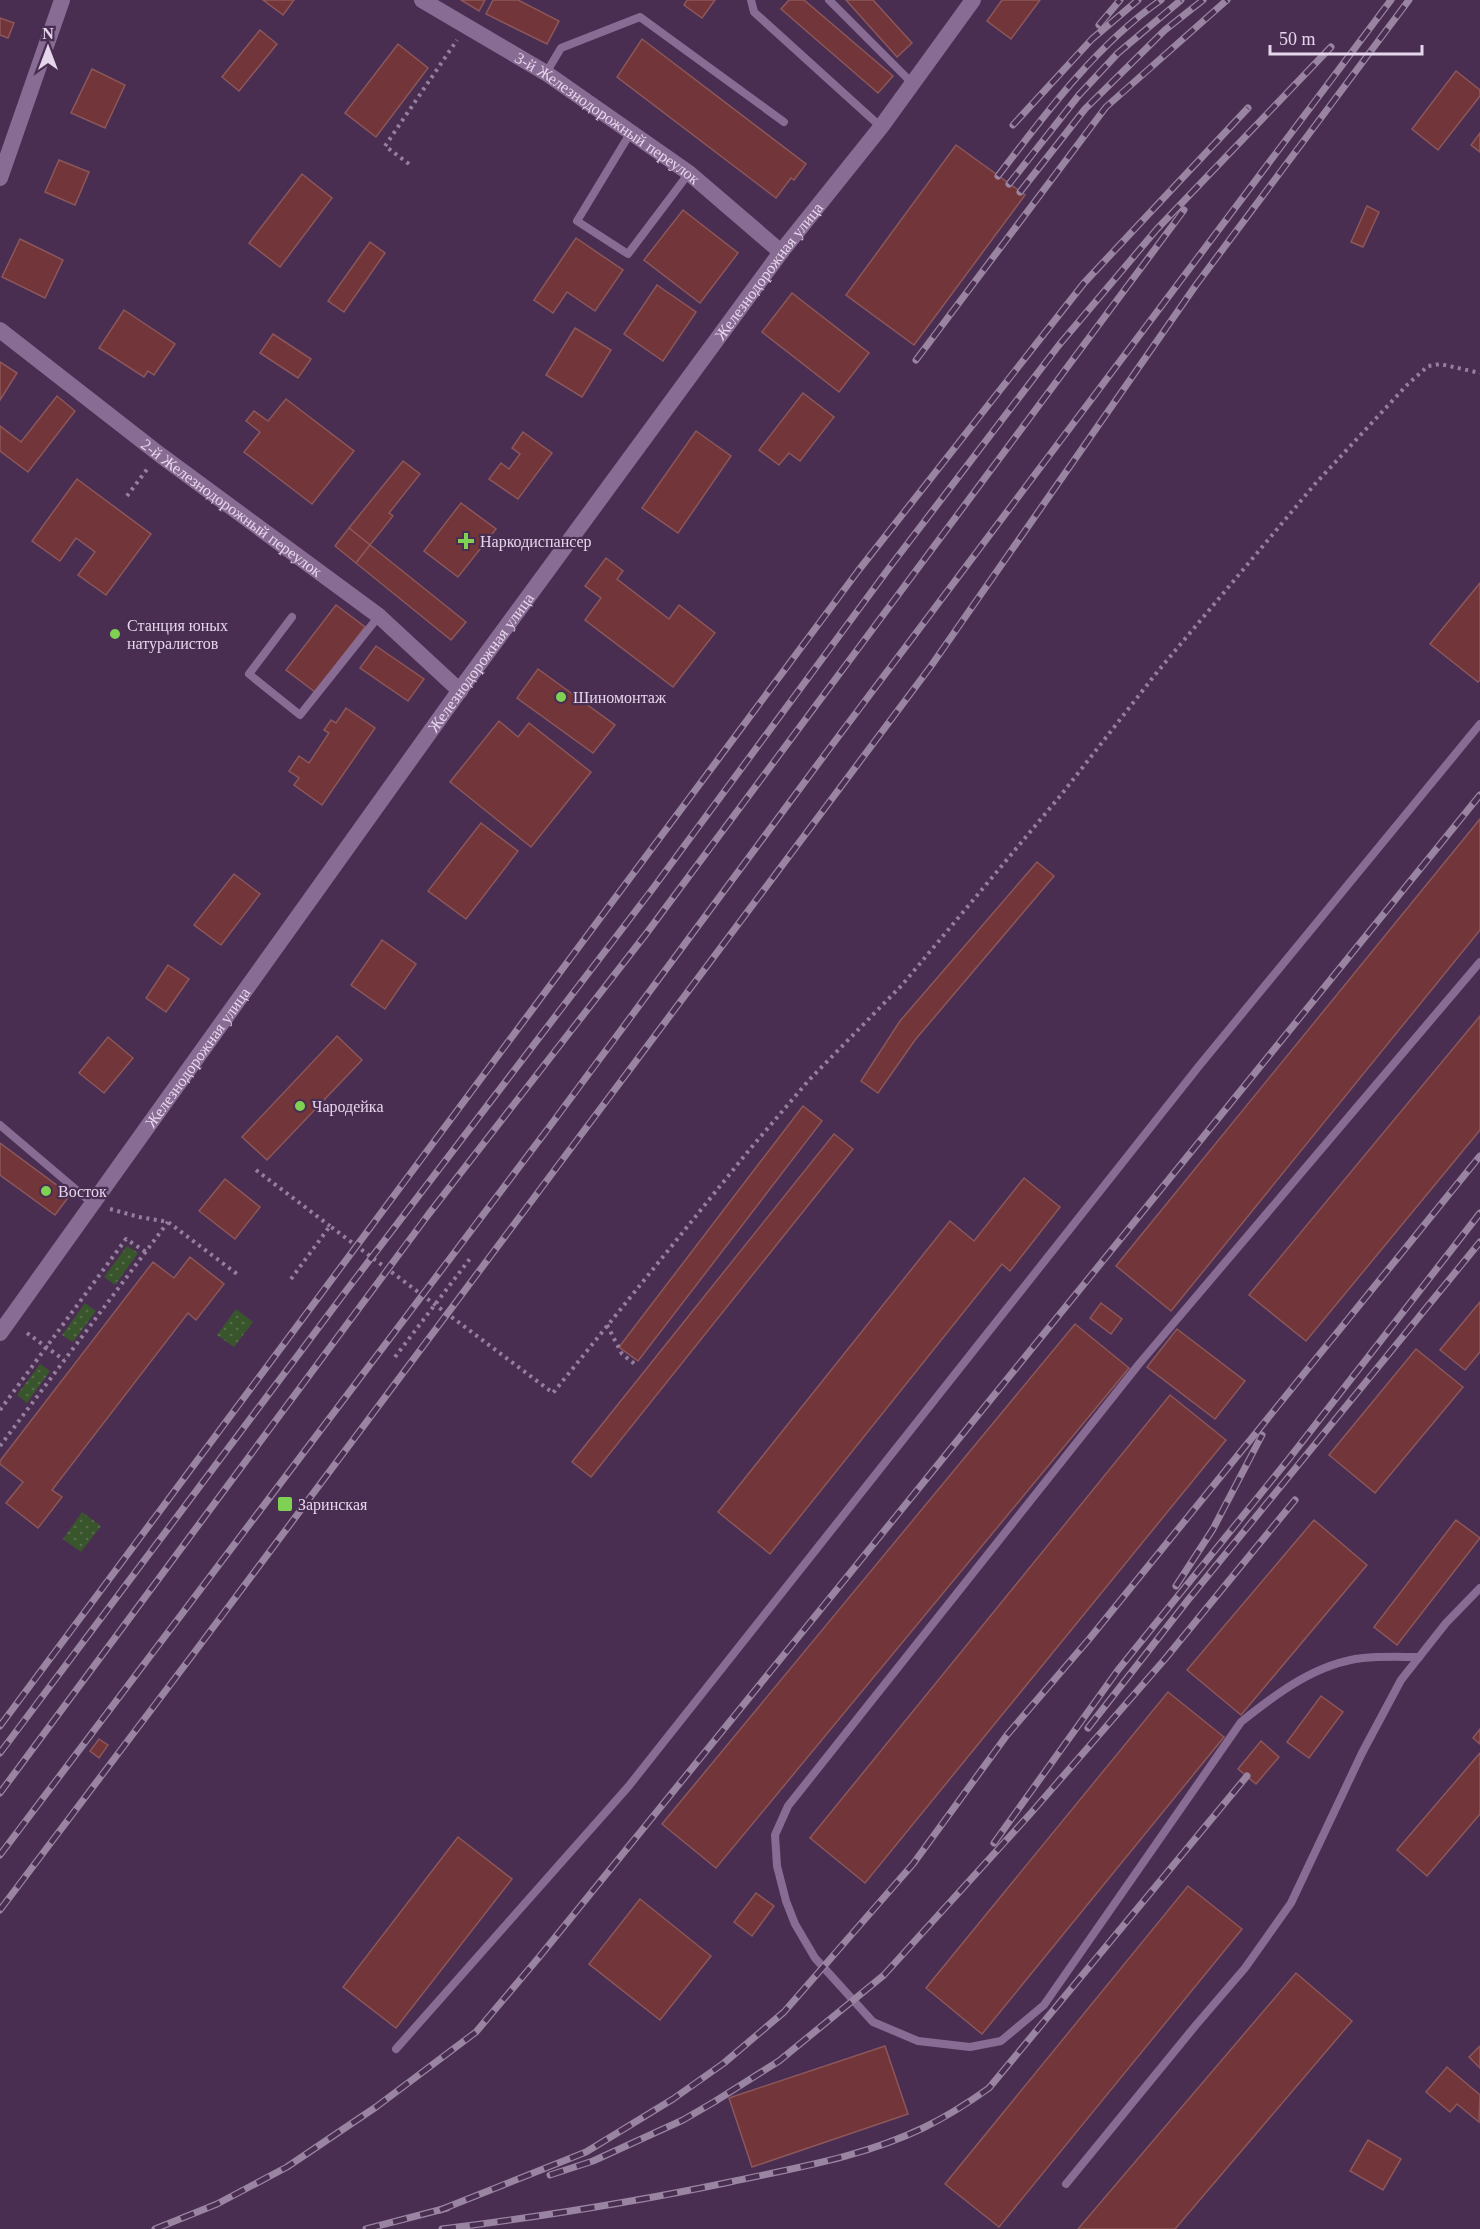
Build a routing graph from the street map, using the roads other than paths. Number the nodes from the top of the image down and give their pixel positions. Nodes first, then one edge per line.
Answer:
1 (62, 0) edge
2 (422, 0) edge
3 (751, 0) edge
4 (829, 0) edge
5 (973, 0) edge
6 (546, 73) junction
7 (913, 84) junction
8 (784, 122) dead end
9 (880, 127) junction
10 (631, 132) junction
11 (689, 173) junction
12 (0, 178) edge
13 (781, 252) junction
14 (0, 330) edge
15 (379, 616) junction
16 (292, 617) dead end
17 (460, 691) junction
18 (1480, 724) edge
19 (1480, 962) edge
20 (0, 1125) edge
21 (93, 1204) junction
22 (0, 1333) edge
23 (1480, 1588) edge
24 (1419, 1657) junction
25 (396, 2049) dead end
26 (1066, 2184) dead end

1 - 12 street
2 - 6 street, 3-й Железнодорожный переулок
3 - 9 lane
4 - 7 lane
5 - 7 street, Железнодорожная улица
6 - 8 lane
6 - 10 street, 3-й Железнодорожный переулок
7 - 9 street, Железнодорожная улица
9 - 13 street, Железнодорожная улица
10 - 11 street, 3-й Железнодорожный переулок
10 - 11 lane
11 - 13 street, 3-й Железнодорожный переулок
13 - 17 street, Железнодорожная улица
14 - 15 street, 2-й Железнодорожный переулок
15 - 16 lane
15 - 17 street, 2-й Железнодорожный переулок
17 - 21 street, Железнодорожная улица
18 - 25 lane
19 - 24 lane
20 - 21 lane
21 - 22 street, Железнодорожная улица
23 - 24 lane
24 - 26 lane

